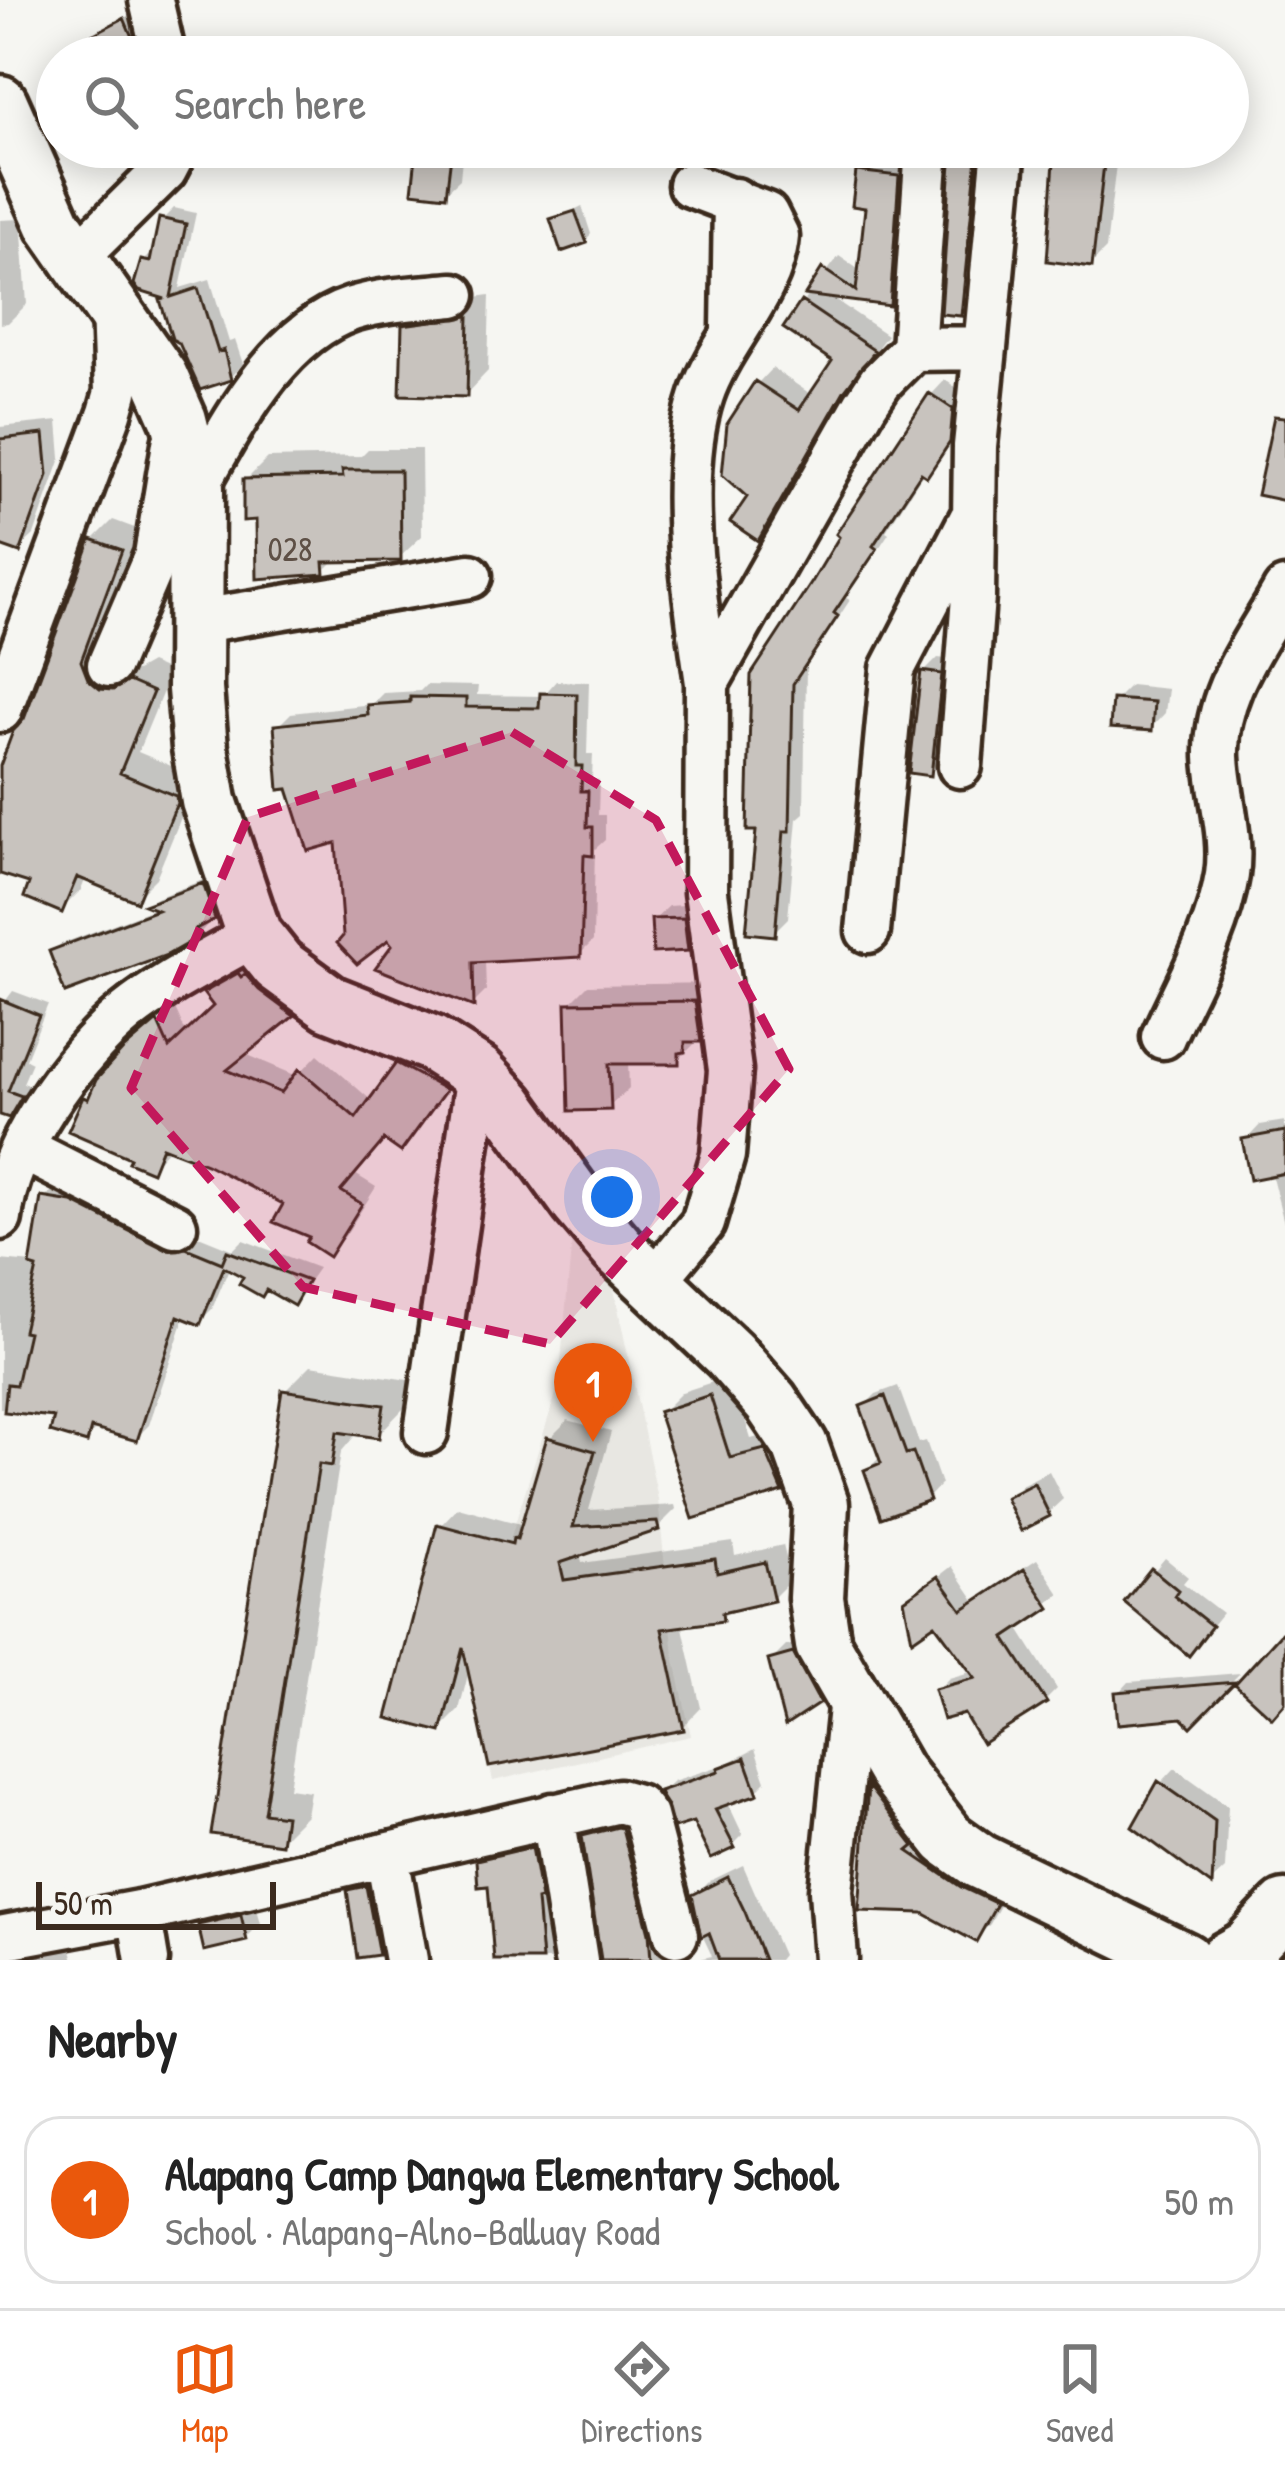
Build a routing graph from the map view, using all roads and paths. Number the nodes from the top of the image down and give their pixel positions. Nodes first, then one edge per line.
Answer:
1 (151, 0) edge
2 (159, 36) edge
3 (0, 103) edge
4 (166, 168) edge
5 (926, 168) edge
6 (1002, 168) edge
7 (690, 185) dead end
8 (75, 259) junction
9 (454, 295) dead end
10 (113, 307) junction
11 (985, 348) junction
12 (913, 349) junction
13 (179, 420) junction
14 (196, 488) junction
15 (974, 512) junction
16 (470, 576) dead end
17 (1285, 590) edge
18 (194, 622) junction
19 (109, 665) dead end
20 (707, 683) junction
21 (0, 710) edge
22 (960, 766) dead end
23 (868, 931) dead end
24 (254, 935) junction
25 (1163, 1037) dead end
26 (478, 1073) junction
27 (22, 1148) junction
28 (0, 1218) edge
29 (175, 1226) dead end
30 (654, 1282) junction
31 (426, 1432) dead end
32 (851, 1698) junction
33 (553, 1815) junction
34 (387, 1856) junction
35 (1285, 1909) edge
36 (139, 1912) junction
37 (676, 1935) dead end
38 (0, 1938) edge
39 (147, 1960) edge
40 (406, 1960) edge
41 (575, 1960) edge
42 (836, 1960) edge
43 (1184, 1960) edge
44 (1226, 1960) edge

1 - 2 street
3 - 8 main road
4 - 8 street
5 - 12 street
6 - 11 street
7 - 20 street
8 - 10 main road
9 - 14 street
10 - 13 main road
10 - 21 street
11 - 12 street
11 - 15 street
12 - 20 street
13 - 14 main road
13 - 19 street
14 - 18 main road
15 - 22 street
15 - 23 street
16 - 18 street
17 - 25 street
18 - 24 main road
20 - 30 street
24 - 26 main road
24 - 27 street
26 - 30 main road
26 - 31 street
27 - 28 street
27 - 29 street
30 - 32 main road
32 - 42 street
32 - 43 main road
33 - 34 street
33 - 37 street
33 - 41 street
34 - 36 street
34 - 40 street
35 - 44 main road
36 - 38 street
36 - 39 street

